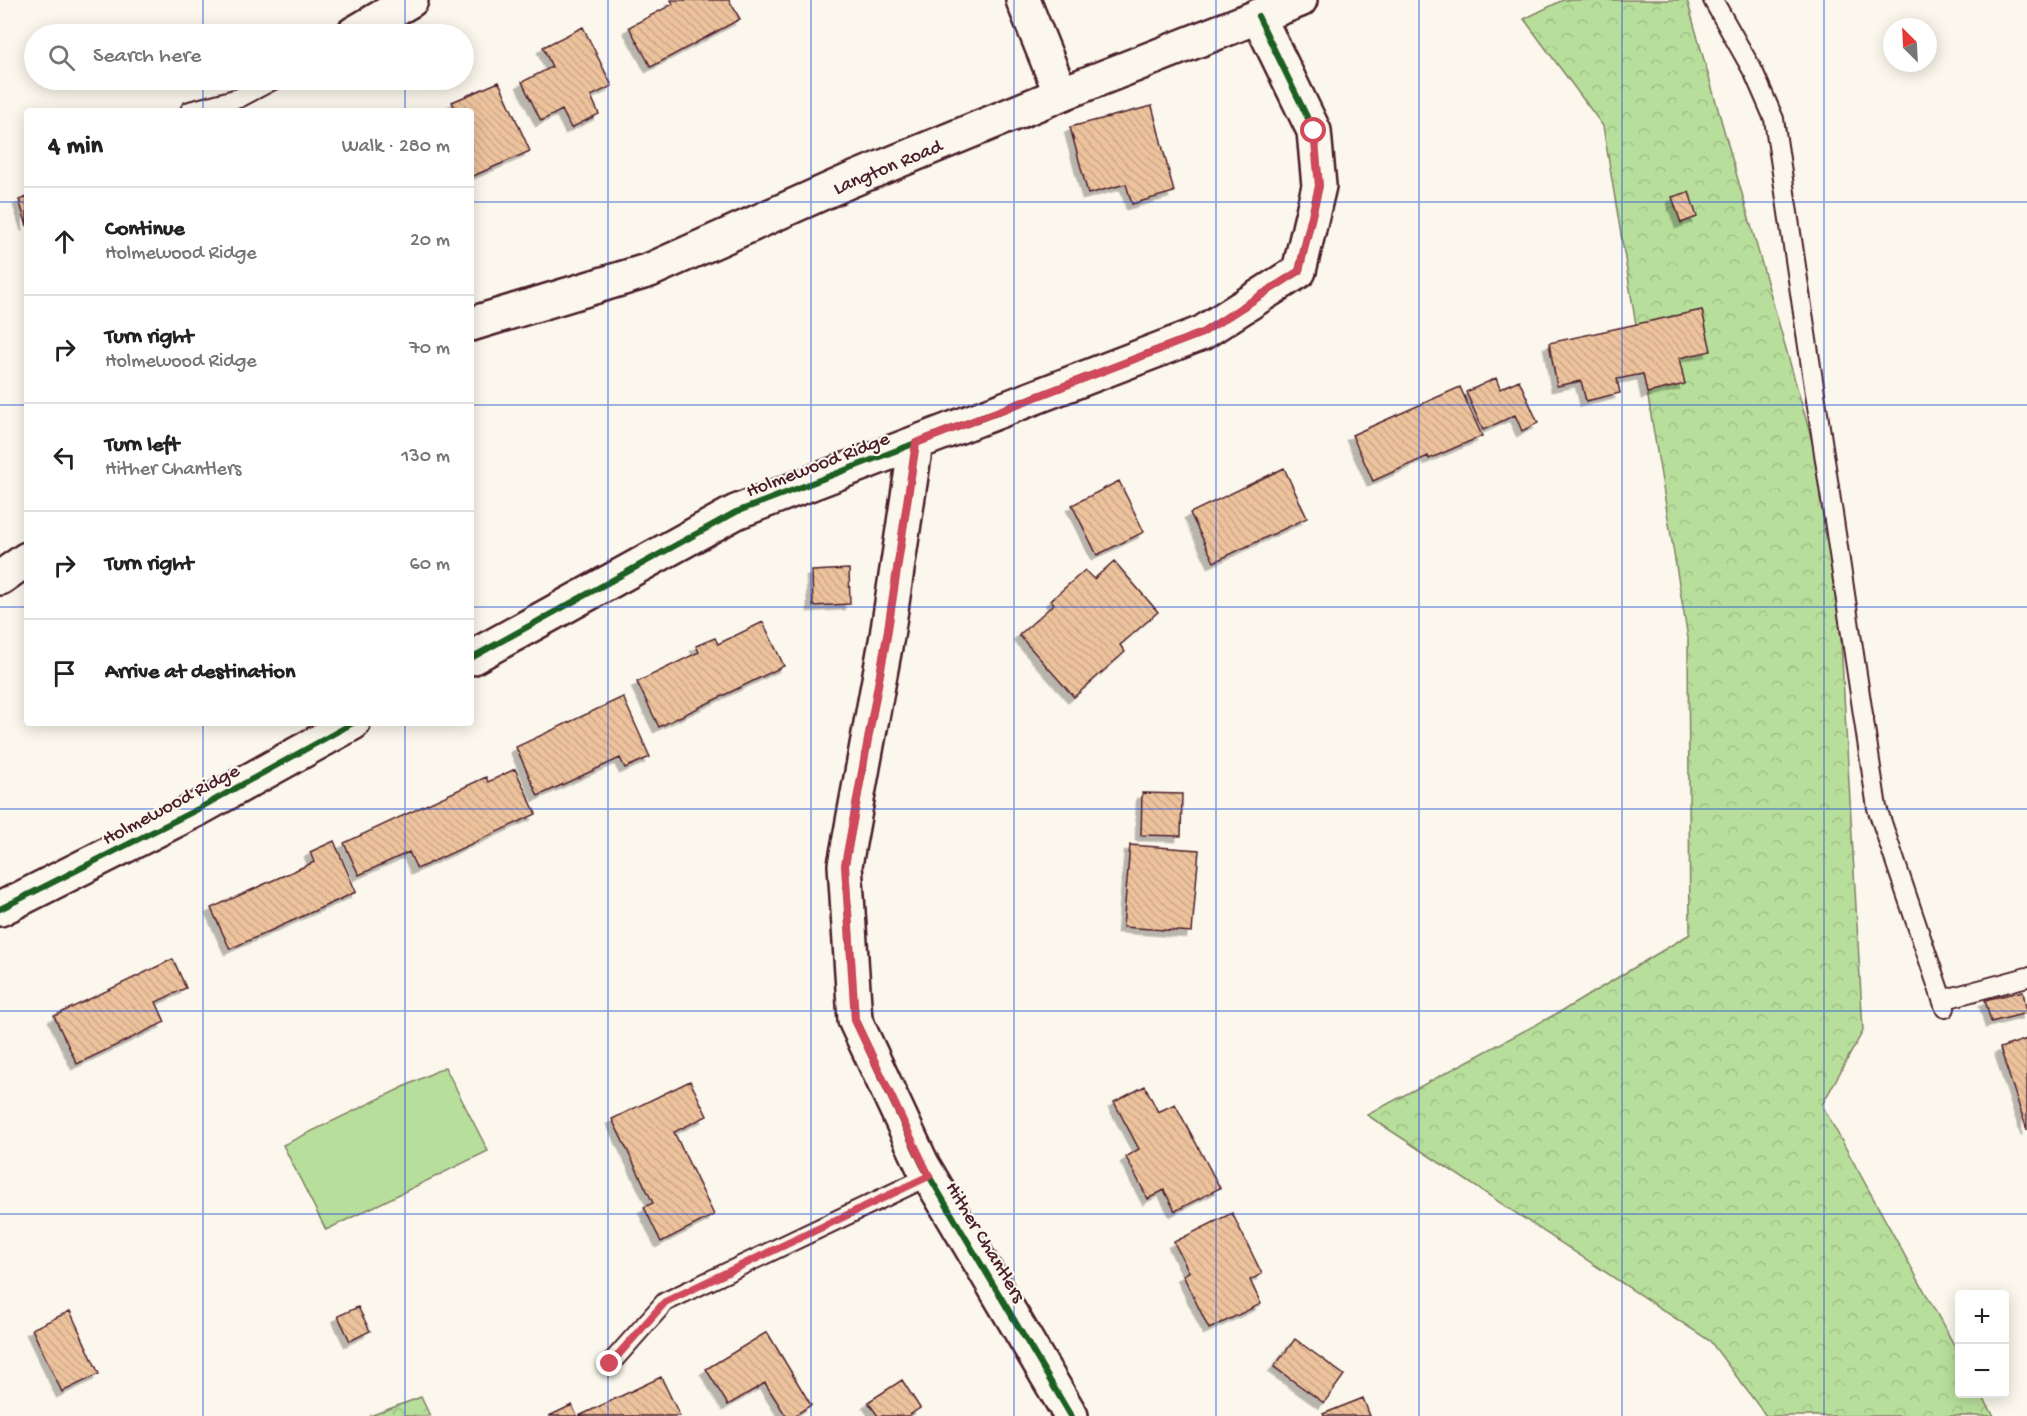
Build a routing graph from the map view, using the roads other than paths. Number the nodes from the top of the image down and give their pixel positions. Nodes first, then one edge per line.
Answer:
1 (411, 0) edge
2 (1023, 0) edge
3 (1300, 0) edge
4 (1713, 0) edge
5 (1258, 16) junction
6 (370, 24) edge
7 (254, 90) edge
8 (1061, 94) junction
9 (201, 108) edge
10 (474, 323) edge
11 (916, 443) junction
12 (24, 561) edge
13 (0, 578) edge
14 (474, 656) edge
15 (348, 726) edge
16 (0, 909) edge
17 (2027, 977) edge
18 (929, 1176) junction
19 (610, 1364) dead end
20 (1071, 1416) edge

1 - 6 street
2 - 8 street
3 - 5 street, Langton Road
4 - 17 lane
5 - 8 street, Langton Road
5 - 11 street, Holmewood Ridge
7 - 9 lane
8 - 10 street, Langton Road
11 - 14 street, Holmewood Ridge
11 - 18 street, Hither Chantlers
12 - 13 street
15 - 16 street, Holmewood Ridge
18 - 19 lane
18 - 20 street, Hither Chantlers

